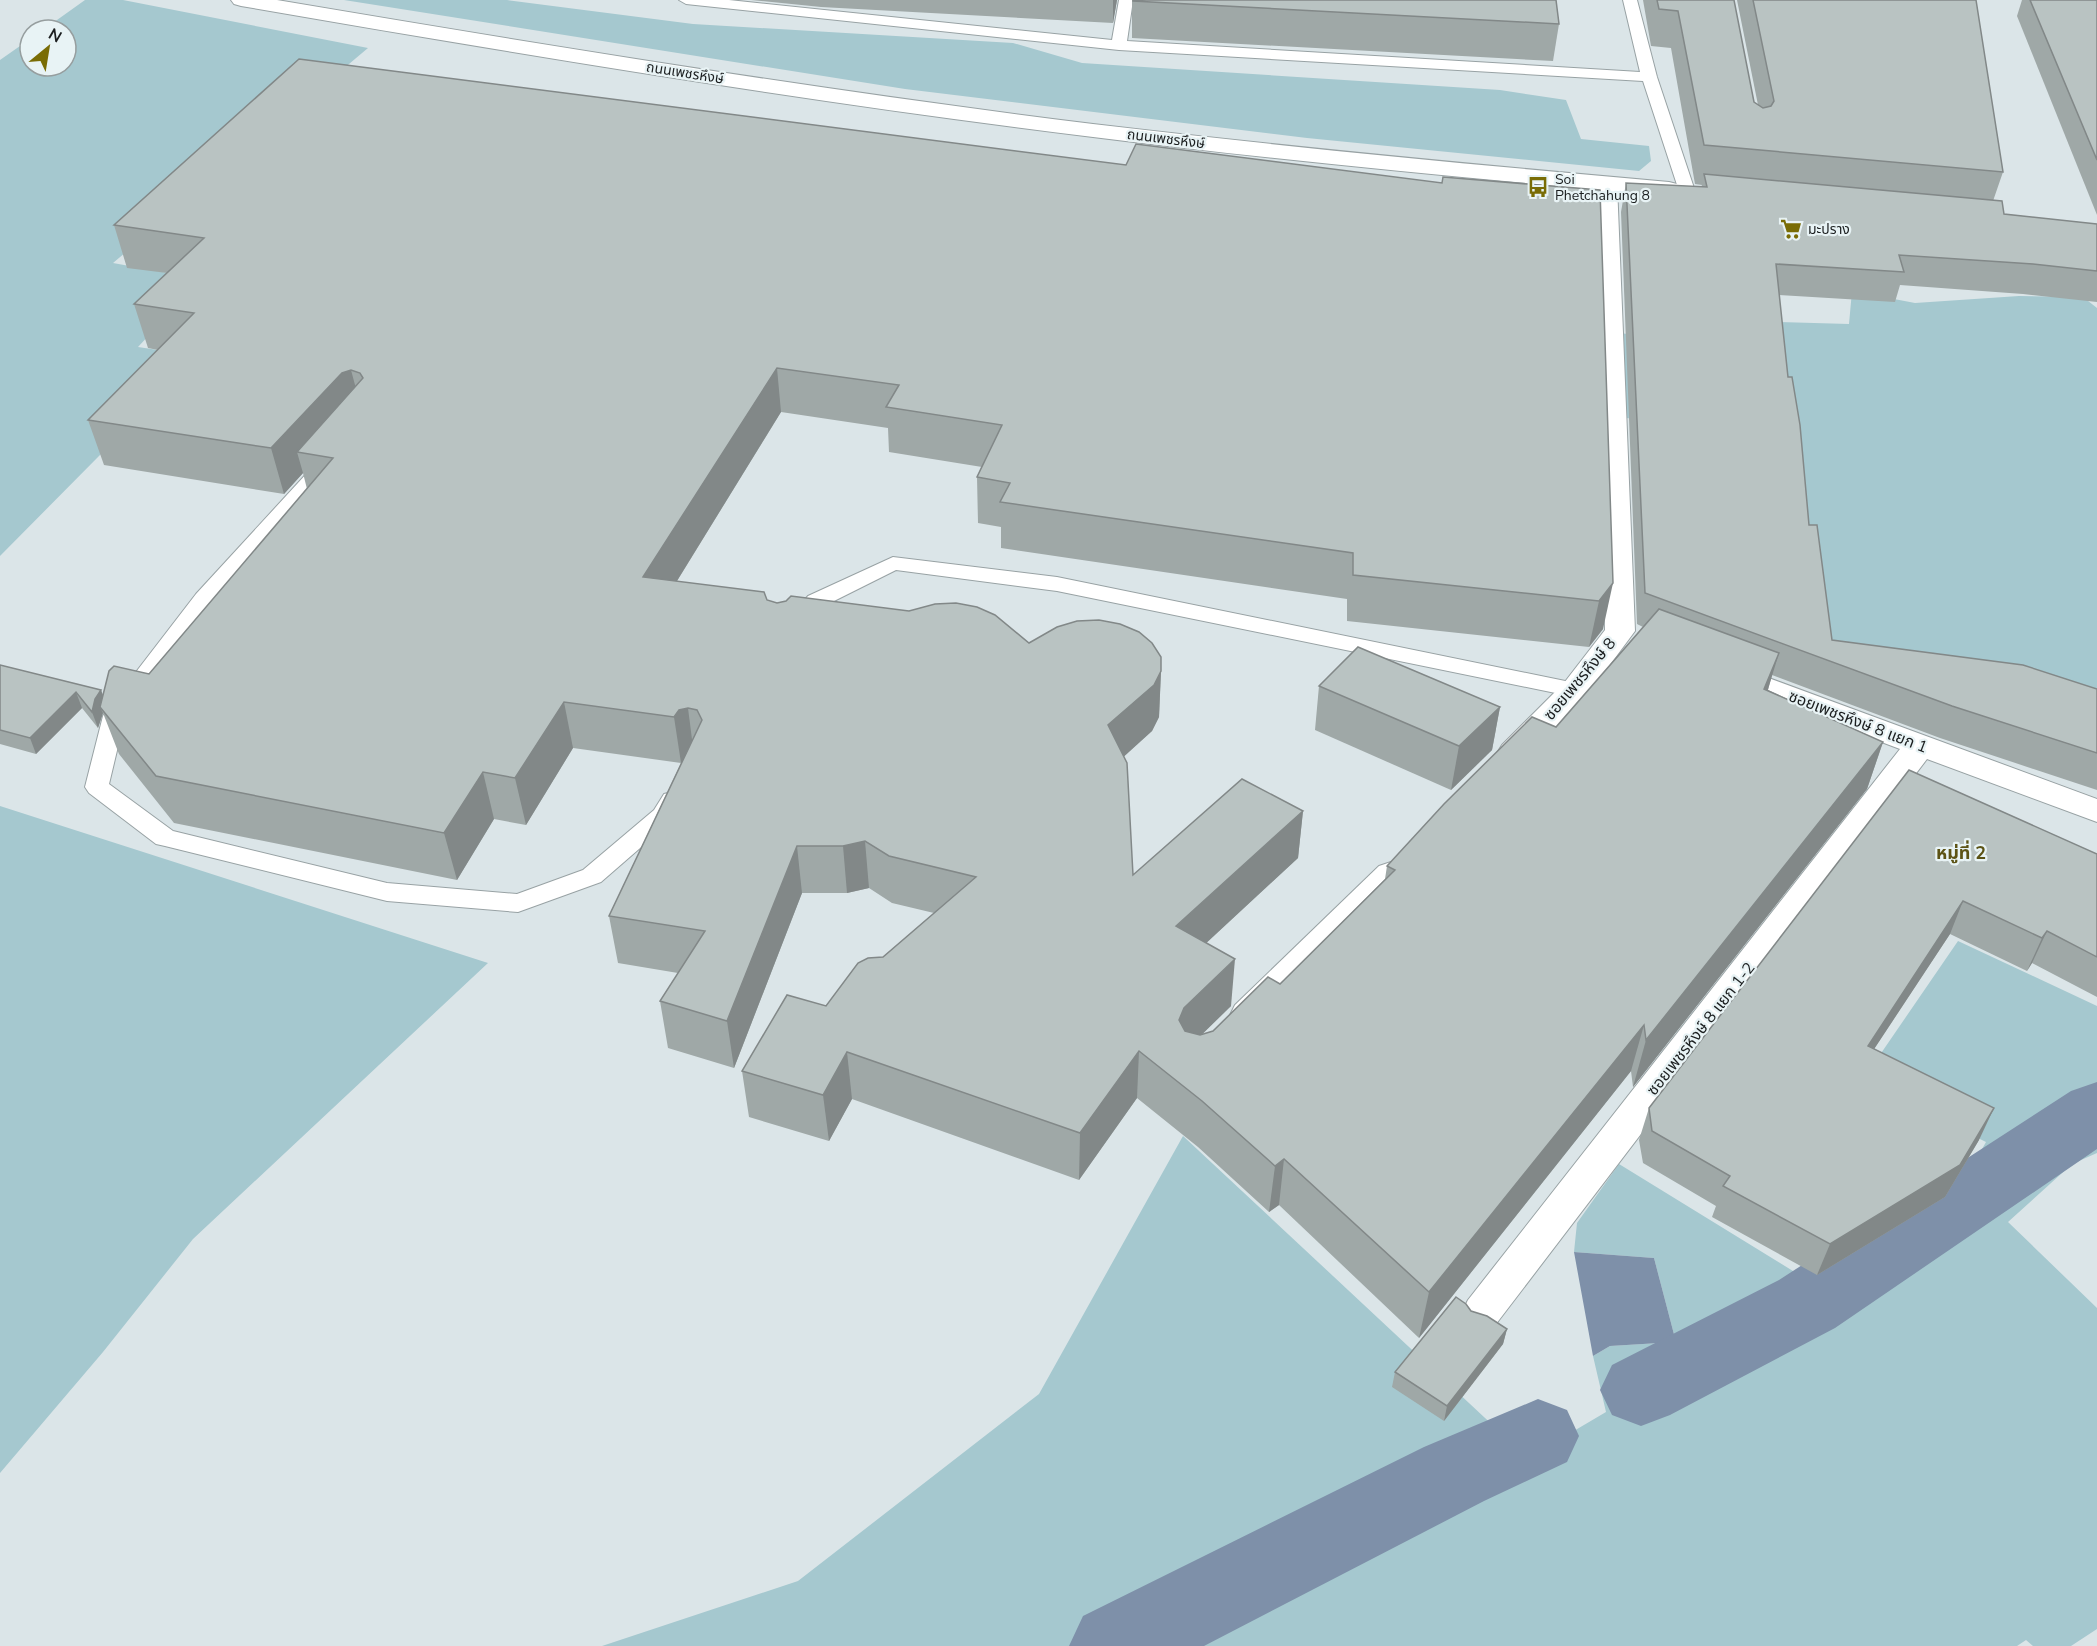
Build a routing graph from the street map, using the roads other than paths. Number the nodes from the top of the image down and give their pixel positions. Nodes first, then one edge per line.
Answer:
1 (241, 0) edge
2 (686, 0) edge
3 (1126, 0) edge
4 (1630, 0) edge
5 (710, 1) edge
6 (1119, 45) junction
7 (1649, 77) junction
8 (1605, 184) junction
9 (1687, 191) junction
10 (1711, 194) edge
11 (338, 450) edge
12 (1620, 631) junction
13 (782, 640) edge
14 (1649, 643) edge
15 (1702, 663) edge
16 (1575, 690) junction
17 (1920, 746) junction
18 (1490, 776) edge
19 (684, 782) edge
20 (2097, 811) edge
21 (1414, 850) edge
22 (1230, 1033) edge
23 (1482, 1312) edge

1 - 8 street, ถนนเพชรหึงษ์
2 - 5 lane
3 - 6 lane
4 - 7 lane
5 - 6 lane
6 - 7 lane
7 - 9 lane
8 - 9 street, ถนนเพชรหึงษ์
8 - 12 street, ซอยเพชรหึงษ์ 8
9 - 10 street, ถนนเพชรหึงษ์
11 - 19 lane
12 - 14 street
12 - 16 street, ซอยเพชรหึงษ์ 8
13 - 16 lane
15 - 17 street, ซอยเพชรหึงษ์ 8 แยก 1
16 - 18 street, ซอยเพชรหึงษ์ 8
17 - 20 street, ซอยเพชรหึงษ์ 8 แยก 1
17 - 23 street, ซอยเพชรหึงษ์ 8 แยก 1-2
21 - 22 street

